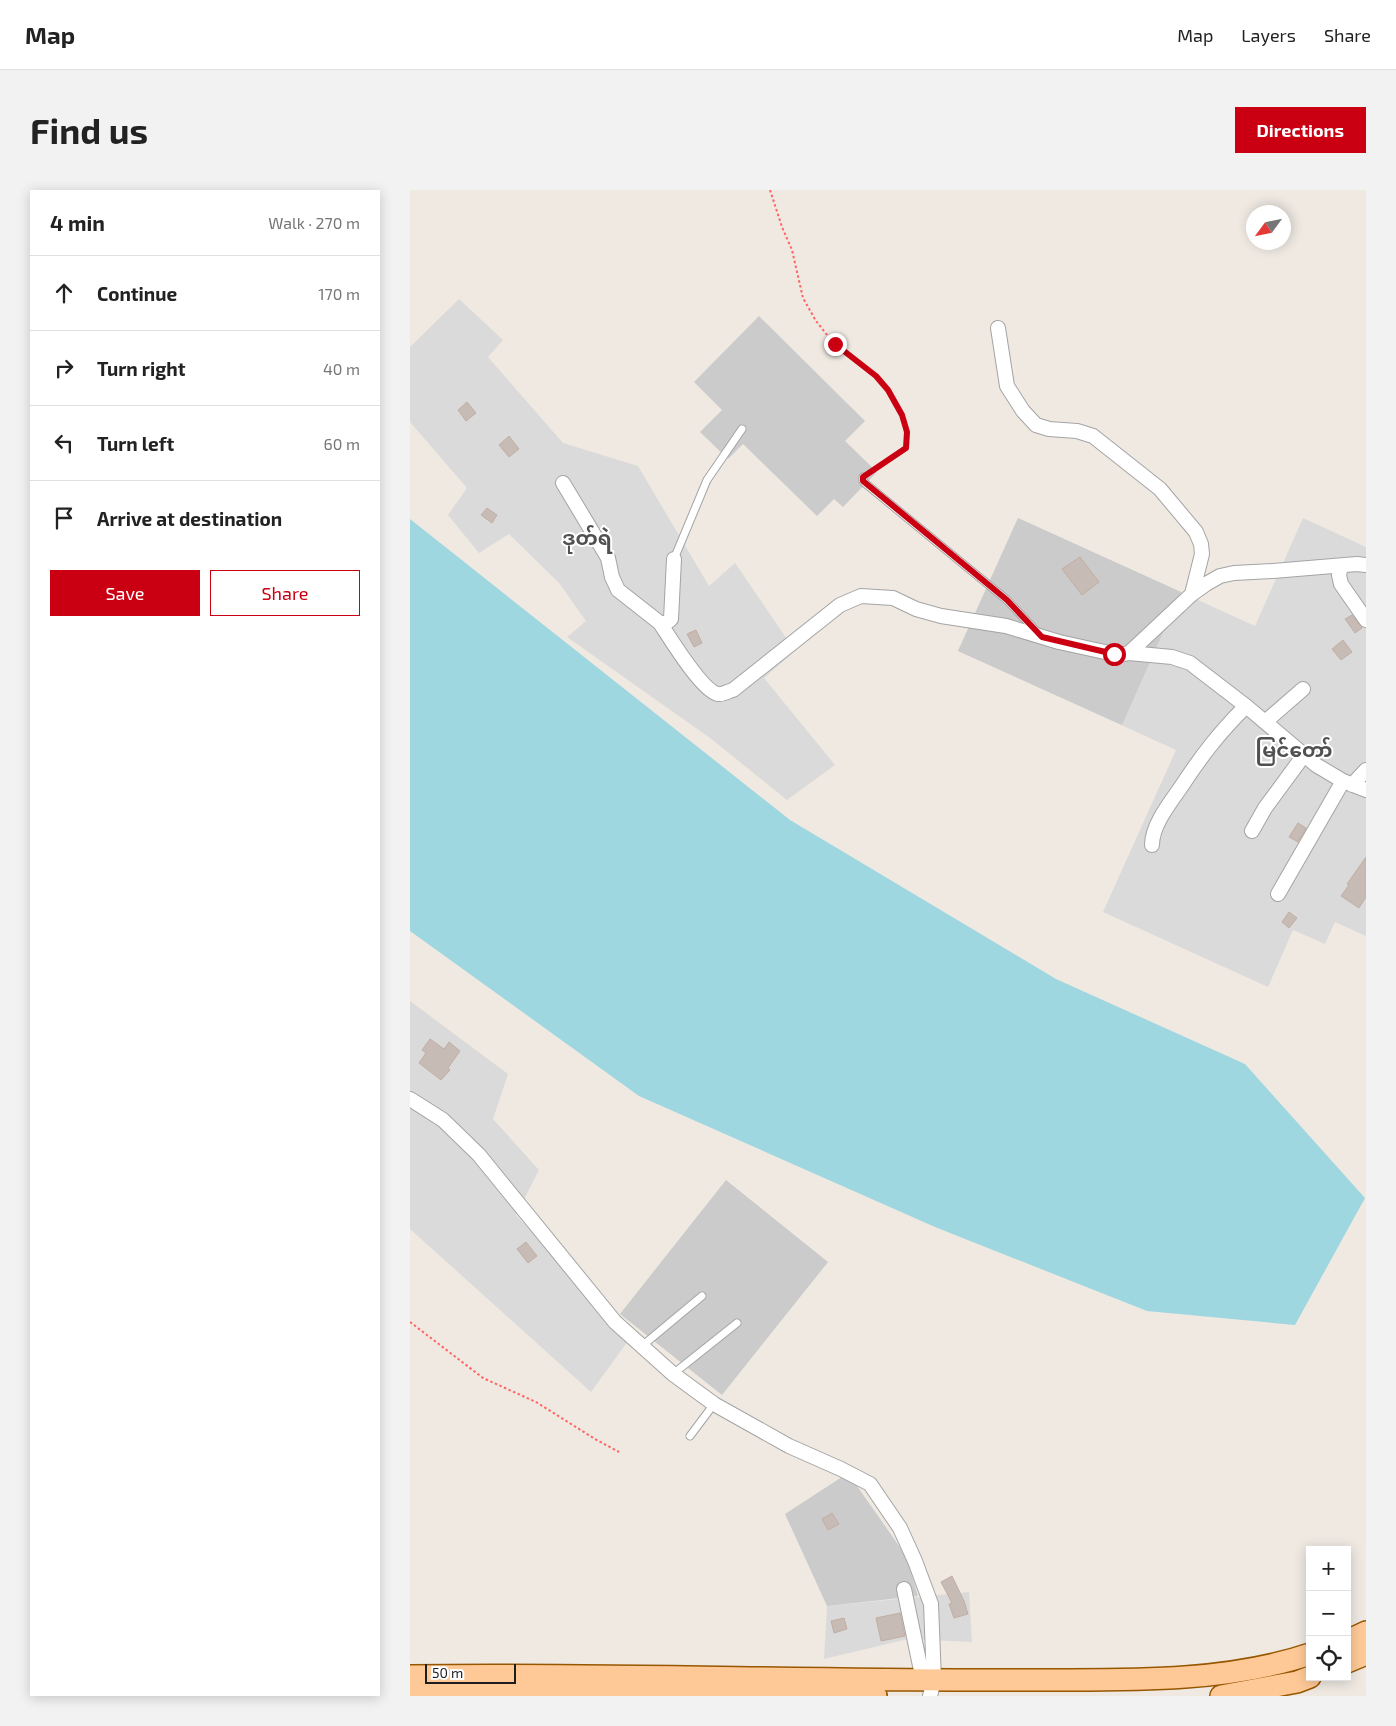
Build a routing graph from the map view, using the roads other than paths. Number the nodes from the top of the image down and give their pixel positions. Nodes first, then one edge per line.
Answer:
1 (998, 328) dead end
2 (742, 430) dead end
3 (863, 477) road end
4 (563, 483) dead end
5 (674, 559) joint
6 (1366, 565) edge
7 (1341, 566) junction
8 (1192, 594) junction
9 (1366, 620) edge
10 (660, 623) junction
11 (1042, 637) junction
12 (1129, 653) junction
13 (1304, 689) dead end
14 (1246, 706) junction
15 (1266, 722) junction
16 (1304, 755) junction
17 (1366, 770) edge
18 (1347, 783) junction
19 (1366, 790) edge
20 (1252, 831) dead end
21 (1152, 845) dead end
22 (1278, 894) dead end
23 (410, 1099) edge
24 (702, 1296) dead end
25 (737, 1323) dead end
26 (642, 1347) junction
27 (673, 1374) junction
28 (714, 1404) junction
29 (690, 1436) dead end
30 (904, 1589) dead end
31 (1366, 1632) edge
32 (1351, 1639) edge
33 (1366, 1654) edge
34 (1306, 1655) edge
35 (1351, 1660) edge
36 (410, 1676) edge
37 (1306, 1679) edge
38 (929, 1685) edge
39 (410, 1693) edge
40 (543, 1694) edge
41 (834, 1696) edge
42 (876, 1696) edge
43 (1221, 1696) edge

1 - 8 street
2 - 5 lane
3 - 11 lane
4 - 10 street
5 - 10 street
6 - 7 street
7 - 8 street
7 - 9 street
8 - 12 street
10 - 11 street
11 - 12 street
12 - 14 street
13 - 15 street
14 - 15 street
14 - 21 street
15 - 16 street
16 - 18 street
16 - 20 street
17 - 18 street
18 - 19 street
18 - 22 street
23 - 26 street
24 - 26 lane
25 - 27 lane
26 - 27 street
27 - 28 street
28 - 29 lane
28 - 38 street
30 - 38 street
31 - 32 main road
33 - 35 main road
34 - 38 main road
36 - 38 main road
37 - 43 main road
39 - 40 main road
40 - 41 main road
41 - 42 main road

